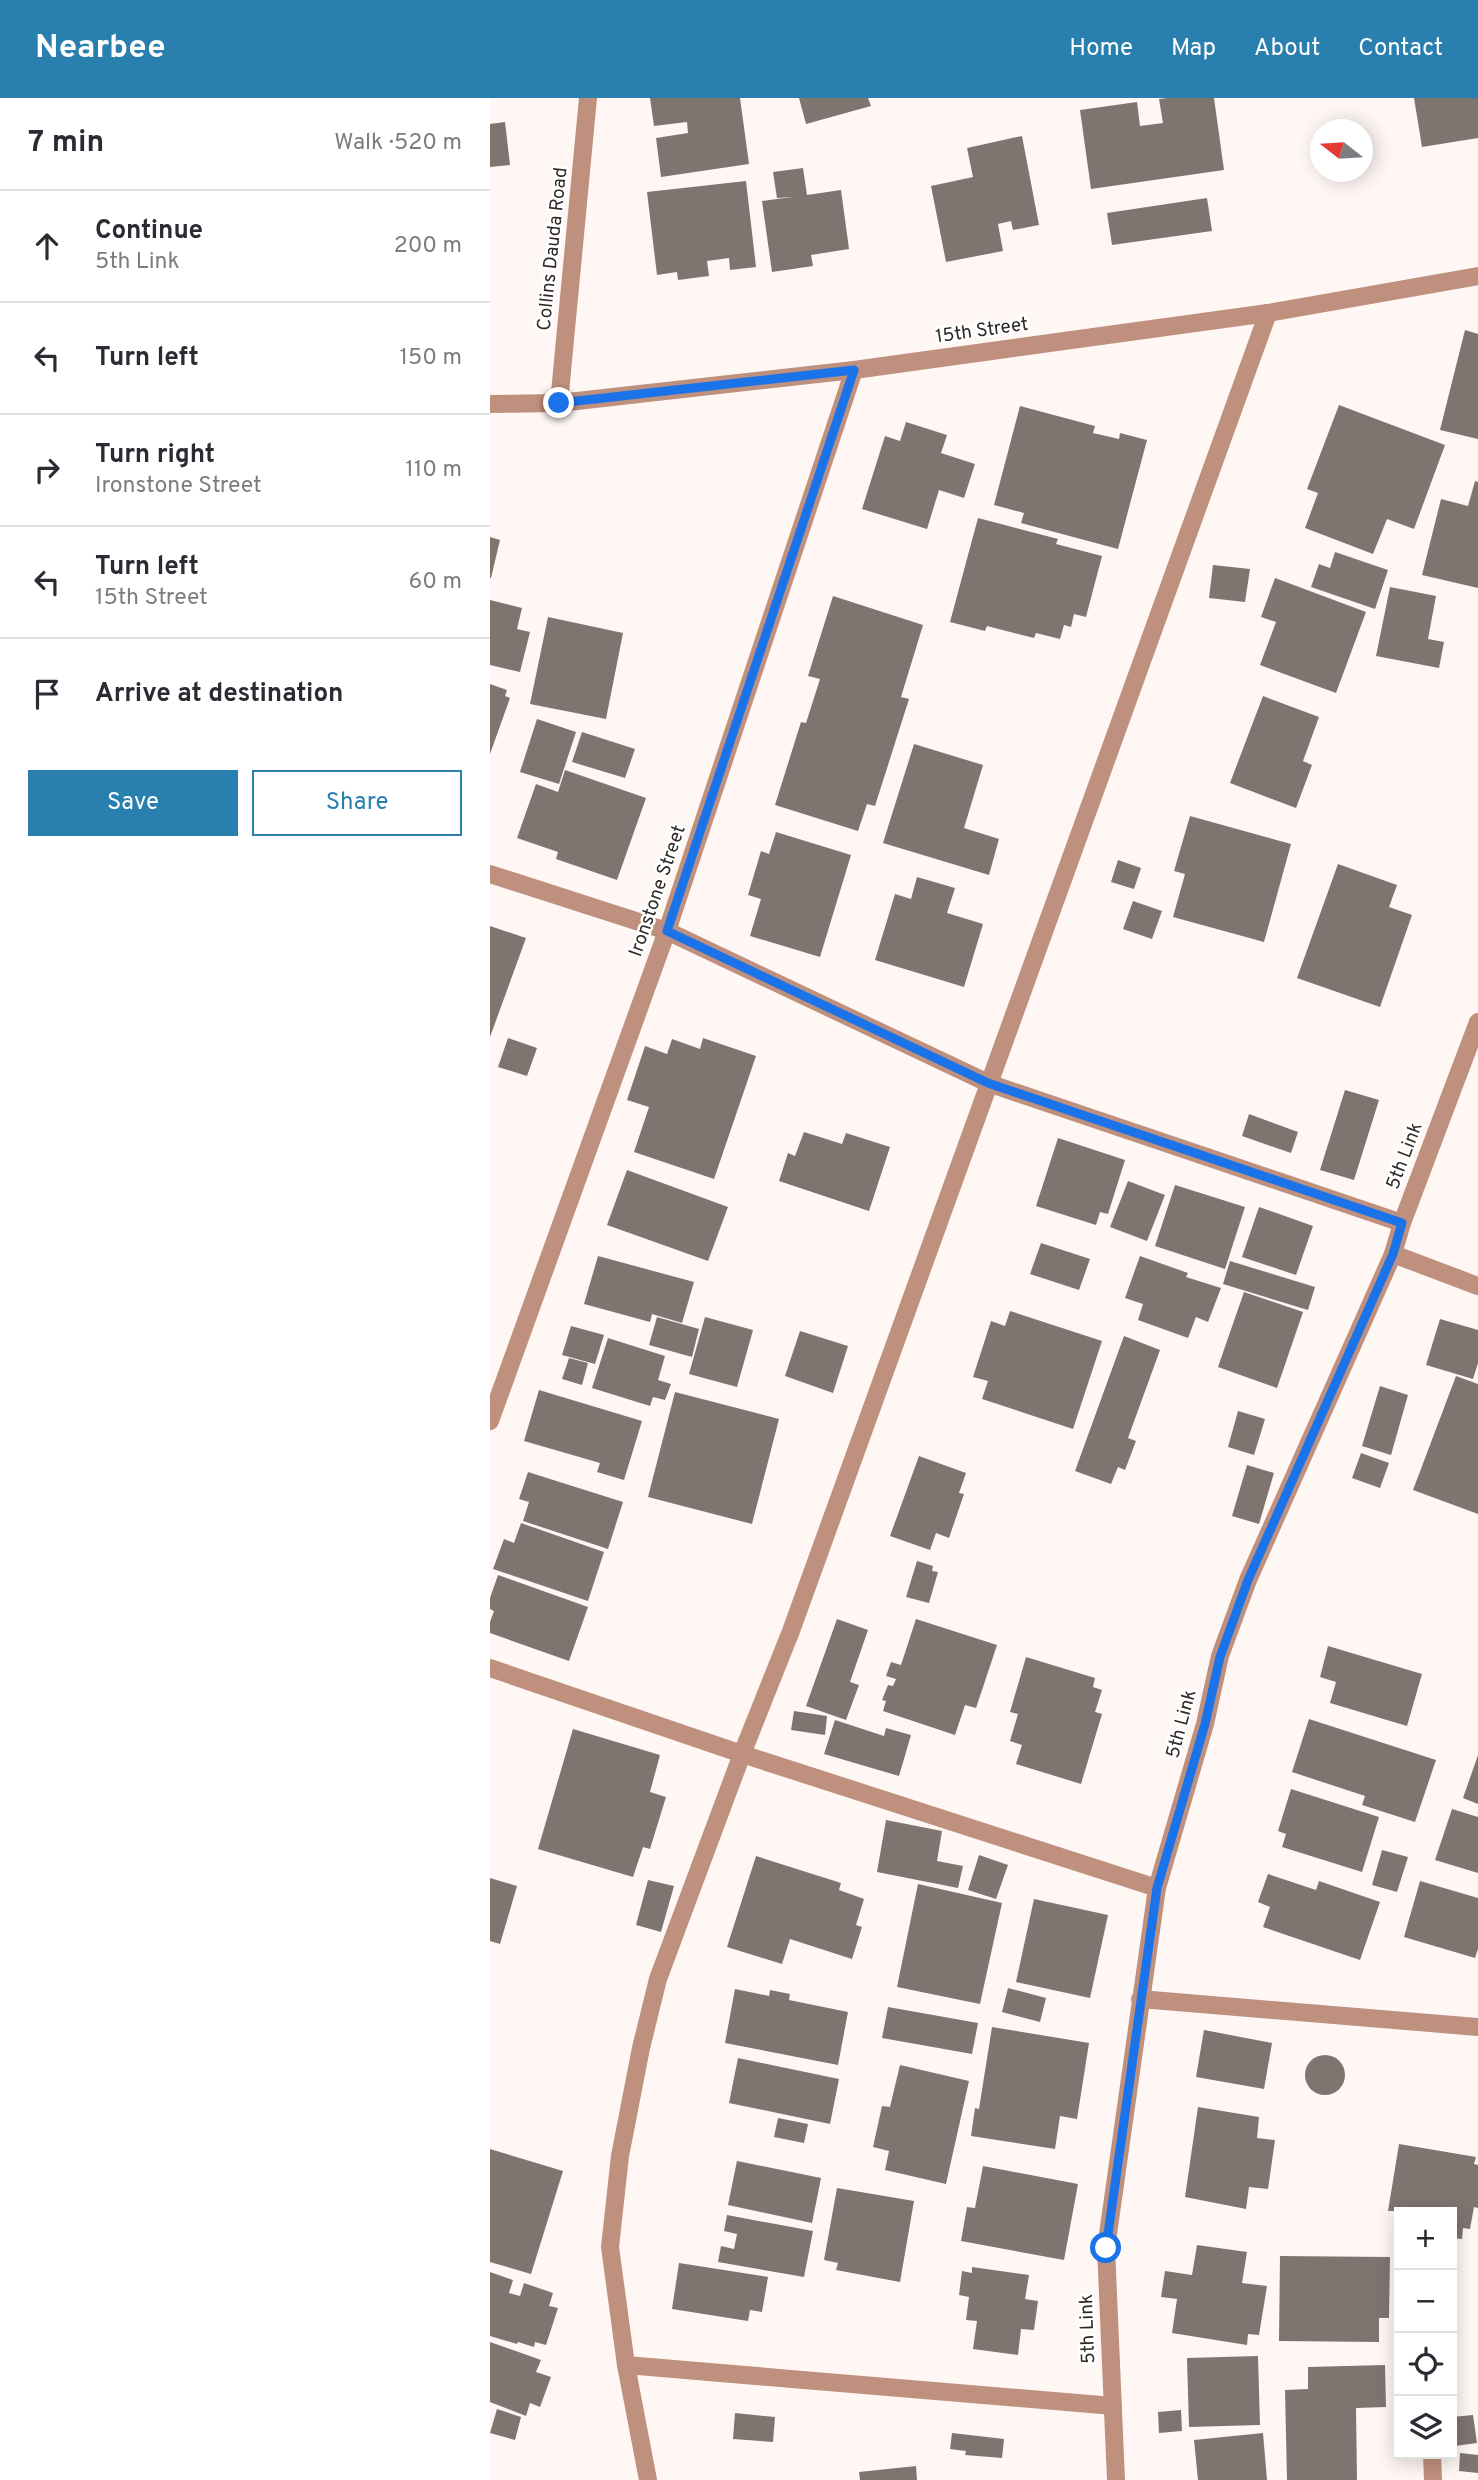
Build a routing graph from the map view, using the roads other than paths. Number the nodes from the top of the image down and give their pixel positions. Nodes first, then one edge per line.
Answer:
1 (588, 98) edge
2 (1478, 276) edge
3 (1268, 313) junction
4 (854, 370) junction
5 (559, 403) junction
6 (490, 404) edge
7 (490, 874) edge
8 (667, 931) junction
9 (1478, 1022) edge
10 (988, 1083) junction
11 (1402, 1223) junction
12 (1393, 1254) junction
13 (1478, 1286) edge
14 (490, 1421) edge
15 (490, 1668) edge
16 (742, 1754) junction
17 (1157, 1888) junction
18 (1140, 1999) junction
19 (1478, 2026) edge
20 (625, 2365) junction
21 (1113, 2406) junction
22 (1432, 2459) edge
23 (648, 2480) edge
24 (1116, 2480) edge
25 (1433, 2480) edge

1 - 5 street, Collins Dauda Road
2 - 3 street, 15th Street
3 - 4 street, 15th Street
3 - 10 street
4 - 5 street, 15th Street
4 - 8 street, Ironstone Street
5 - 6 street, 15th Street
7 - 8 street
8 - 10 street
8 - 14 street, Ironstone Street
9 - 11 street, 5th Link
10 - 11 street
10 - 16 street
11 - 12 street, 5th Link
12 - 13 street
12 - 17 street, 5th Link
15 - 16 street
16 - 17 street
16 - 20 street
17 - 18 street, 5th Link
18 - 19 street
18 - 21 street, 5th Link
20 - 21 street
20 - 23 street
21 - 24 street, 5th Link
22 - 25 street

